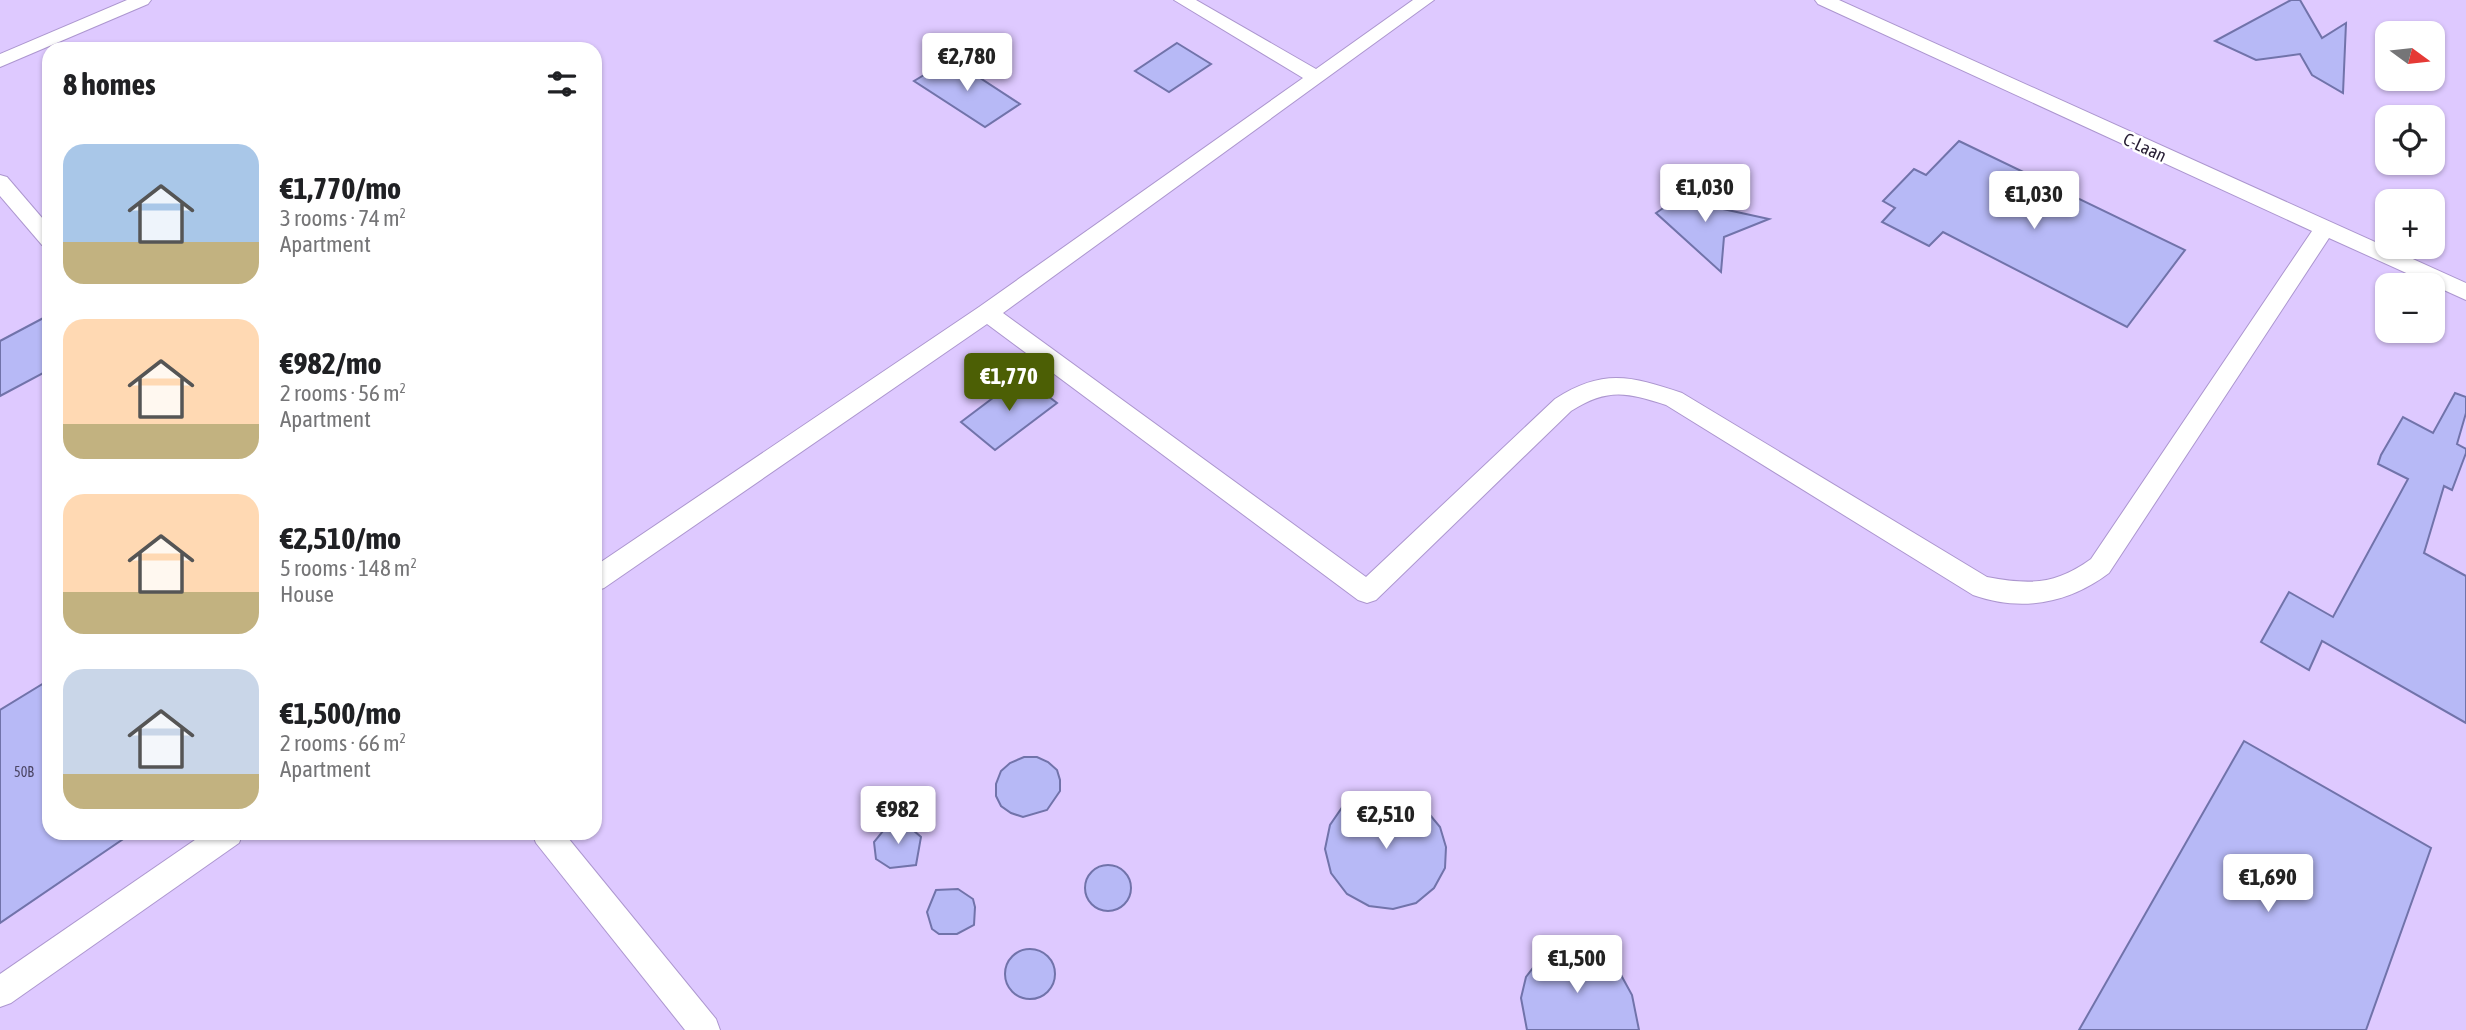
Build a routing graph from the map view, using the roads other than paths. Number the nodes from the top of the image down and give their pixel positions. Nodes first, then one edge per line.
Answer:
1 (142, 0) edge
2 (1182, 0) edge
3 (1425, 0) edge
4 (1824, 0) edge
5 (44, 42) edge
6 (42, 43) edge
7 (0, 61) edge
8 (1316, 77) junction
9 (0, 182) edge
10 (2324, 229) junction
11 (42, 232) edge
12 (2466, 292) edge
13 (987, 313) junction
14 (602, 575) edge
15 (219, 840) edge
16 (552, 840) edge
17 (0, 992) edge
18 (705, 1030) edge

1 - 5 lane
2 - 8 lane
3 - 8 lane
4 - 10 lane, C-Laan
6 - 7 lane
8 - 13 lane
9 - 11 lane
10 - 12 lane, C-Laan
10 - 13 lane
13 - 14 lane
15 - 17 lane
16 - 18 lane

